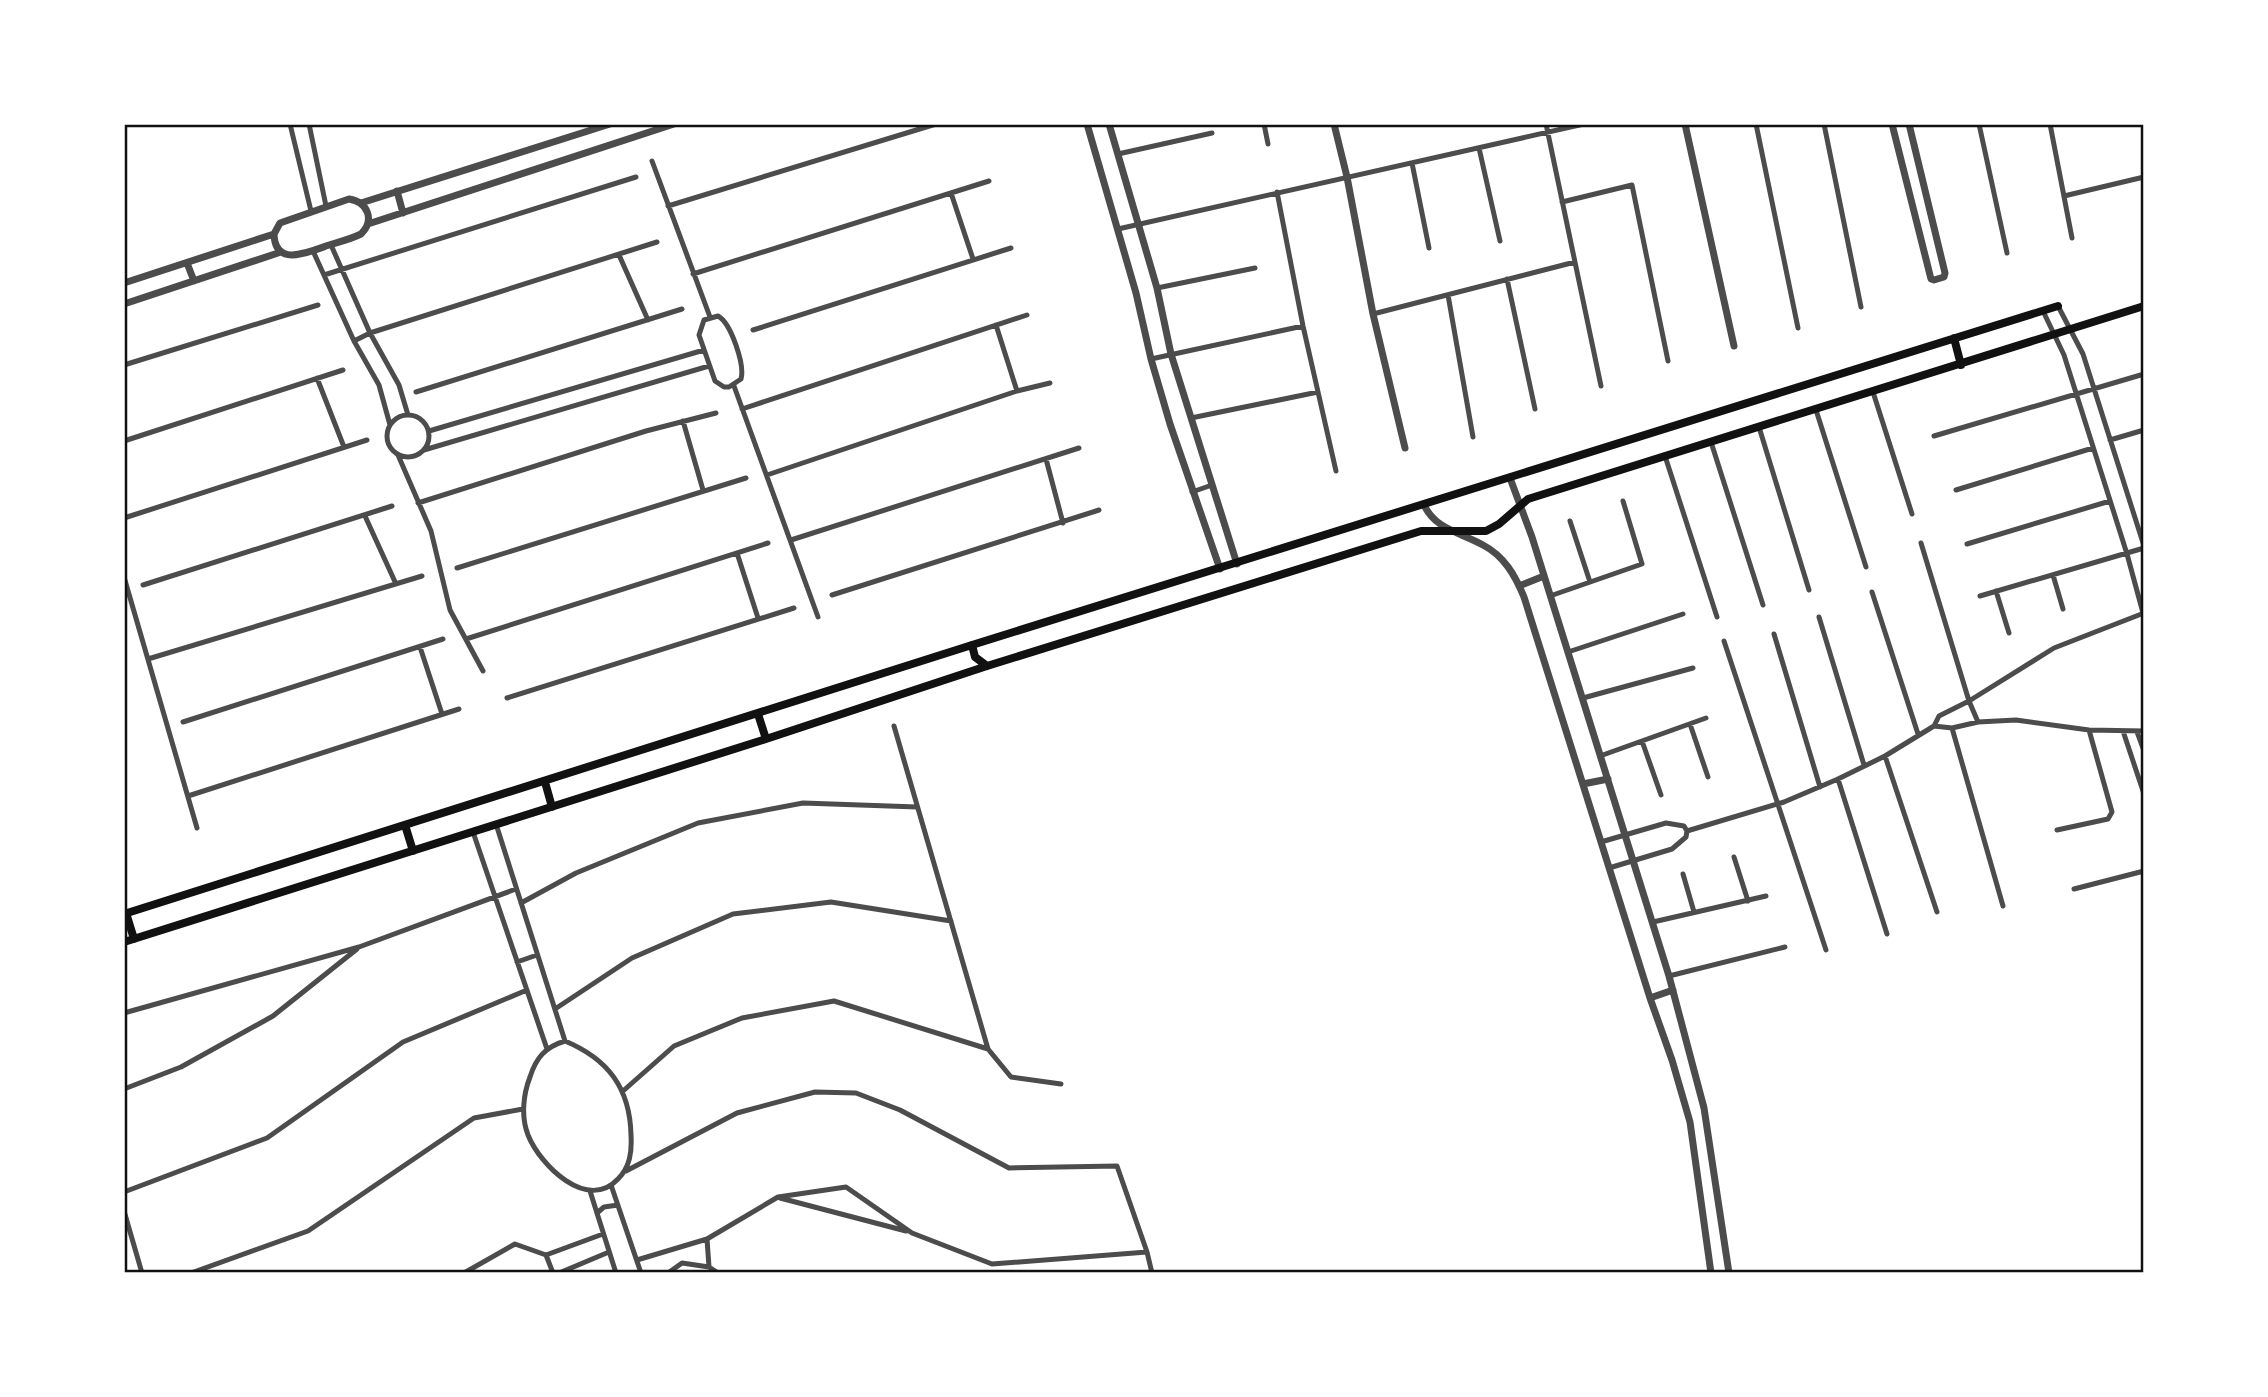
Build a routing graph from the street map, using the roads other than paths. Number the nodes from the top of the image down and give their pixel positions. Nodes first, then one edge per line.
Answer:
1 (290, 124) edge
2 (309, 124) edge
3 (610, 124) edge
4 (674, 124) edge
5 (936, 124) edge
6 (1087, 124) edge
7 (1109, 124) edge
8 (1264, 124) edge
9 (1334, 124) edge
10 (1546, 124) edge
11 (1584, 124) edge
12 (1685, 124) edge
13 (1756, 124) edge
14 (1824, 124) edge
15 (1892, 124) edge
16 (1909, 124) edge
17 (1979, 124) edge
18 (2050, 124) edge
19 (1548, 132) junction
20 (1212, 133) dead end
21 (312, 140) junction
22 (1268, 144) dead end
23 (296, 145) junction
24 (1479, 148) junction
25 (1118, 154) junction
26 (652, 161) dead end
27 (1412, 163) junction
28 (636, 177) dead end
29 (1347, 177) junction
30 (2144, 177) edge
31 (989, 181) dead end
32 (397, 191) junction
33 (1277, 192) junction
34 (951, 193) junction
35 (2064, 196) junction
36 (1562, 202) junction
37 (361, 203) junction
38 (326, 206) junction
39 (668, 206) junction
40 (311, 211) junction
41 (403, 213) junction
42 (1139, 223) junction
43 (368, 224) junction
44 (1118, 229) junction
45 (274, 234) junction
46 (2072, 238) dead end
47 (1500, 241) dead end
48 (657, 242) dead end
49 (331, 245) junction
50 (1011, 248) dead end
51 (1429, 248) dead end
52 (313, 251) junction
53 (281, 252) junction
54 (2007, 253) dead end
55 (619, 255) junction
56 (973, 259) junction
57 (1575, 262) junction
58 (187, 263) junction
59 (1255, 268) dead end
60 (341, 270) junction
61 (693, 274) junction
62 (324, 275) junction
63 (1507, 279) junction
64 (194, 281) junction
65 (124, 283) edge
66 (1157, 288) junction
67 (1448, 295) junction
68 (124, 304) edge
69 (318, 305) dead end
70 (2058, 306) joint
71 (2144, 306) edge
72 (1861, 307) dead end
73 (682, 309) dead end
74 (2043, 311) junction
75 (1373, 314) junction
76 (1027, 315) dead end
77 (710, 317) junction
78 (648, 320) junction
79 (996, 325) junction
80 (1303, 326) junction
81 (1798, 328) dead end
82 (753, 330) dead end
83 (2071, 331) junction
84 (370, 333) junction
85 (2056, 335) junction
86 (1954, 338) junction
87 (354, 341) junction
88 (1734, 346) dead end
89 (704, 350) junction
90 (1171, 354) junction
91 (1151, 359) junction
92 (1668, 360) dead end
93 (124, 365) edge
94 (1961, 365) junction
95 (709, 366) junction
96 (343, 370) dead end
97 (2144, 374) edge
98 (317, 379) junction
99 (1050, 383) dead end
100 (734, 386) junction
101 (1601, 386) dead end
102 (2094, 389) junction
103 (1017, 391) junction
104 (416, 392) dead end
105 (1318, 392) junction
106 (1873, 392) junction
107 (2076, 394) junction
108 (742, 409) junction
109 (1535, 409) dead end
110 (1816, 410) junction
111 (716, 412) dead end
112 (408, 415) junction
113 (1191, 418) junction
114 (683, 421) junction
115 (390, 425) junction
116 (1759, 427) junction
117 (2144, 430) edge
118 (429, 431) junction
119 (1473, 436) dead end
120 (1934, 436) dead end
121 (367, 440) dead end
122 (2110, 440) junction
123 (124, 441) edge
124 (1711, 442) junction
125 (344, 447) junction
126 (1405, 447) dead end
127 (1079, 448) dead end
128 (2093, 449) junction
129 (424, 450) junction
130 (398, 455) junction
131 (1665, 456) junction
132 (1046, 459) junction
133 (1336, 471) dead end
134 (767, 475) junction
135 (746, 478) dead end
136 (1510, 478) junction
137 (1212, 485) junction
138 (704, 490) junction
139 (1956, 490) dead end
140 (1192, 492) junction
141 (1623, 501) dead end
142 (2110, 501) junction
143 (418, 503) junction
144 (1424, 505) junction
145 (392, 506) dead end
146 (1519, 506) junction
147 (1099, 510) dead end
148 (1912, 514) dead end
149 (365, 516) junction
150 (124, 518) edge
151 (1570, 521) dead end
152 (1063, 523) junction
153 (1452, 530) junction
154 (791, 540) junction
155 (1921, 543) dead end
156 (768, 544) dead end
157 (1967, 544) dead end
158 (2144, 547) edge
159 (737, 553) junction
160 (2127, 554) junction
161 (1237, 564) junction
162 (1866, 567) dead end
163 (457, 568) dead end
164 (1220, 569) junction
165 (2053, 575) junction
166 (422, 576) dead end
167 (1544, 576) junction
168 (124, 577) edge
169 (1590, 582) junction
170 (396, 583) junction
171 (143, 584) dead end
172 (1520, 586) junction
173 (1809, 590) dead end
174 (1996, 591) junction
175 (1872, 592) dead end
176 (832, 595) dead end
177 (1550, 596) junction
178 (1980, 596) dead end
179 (1763, 605) dead end
180 (794, 608) dead end
181 (2063, 609) dead end
182 (2143, 613) edge
183 (1683, 614) dead end
184 (818, 617) dead end
185 (1717, 617) dead end
186 (1819, 617) dead end
187 (758, 618) junction
188 (2008, 633) dead end
189 (1774, 634) dead end
190 (443, 639) dead end
191 (466, 639) junction
192 (1724, 641) dead end
193 (972, 645) junction
194 (420, 647) junction
195 (1568, 652) junction
196 (148, 659) junction
197 (987, 666) junction
198 (1693, 668) dead end
199 (483, 671) dead end
200 (507, 698) dead end
201 (1583, 698) junction
202 (1969, 701) junction
203 (459, 709) dead end
204 (442, 714) junction
205 (758, 714) junction
206 (1706, 718) dead end
207 (184, 722) dead end
208 (1978, 722) junction
209 (1690, 724) junction
210 (894, 726) dead end
211 (1934, 726) junction
212 (1952, 728) junction
213 (2089, 730) junction
214 (2123, 731) junction
215 (2141, 731) edge
216 (1918, 734) junction
217 (766, 739) junction
218 (1642, 741) junction
219 (2144, 751) edge
220 (1600, 756) junction
221 (1885, 756) junction
222 (1864, 765) junction
223 (1708, 777) dead end
224 (1608, 779) junction
225 (1838, 779) junction
226 (545, 782) junction
227 (1583, 784) junction
228 (1820, 787) junction
229 (2144, 794) edge
230 (188, 796) junction
231 (1661, 796) dead end
232 (1777, 804) junction
233 (552, 807) junction
234 (917, 807) junction
235 (496, 824) junction
236 (405, 825) junction
237 (197, 828) dead end
238 (2057, 830) dead end
239 (1687, 831) junction
240 (473, 832) junction
241 (1625, 835) junction
242 (1601, 842) junction
243 (413, 851) junction
244 (1734, 858) dead end
245 (1633, 860) junction
246 (1609, 868) junction
247 (2144, 871) edge
248 (1683, 874) dead end
249 (516, 889) junction
250 (2074, 889) dead end
251 (495, 896) junction
252 (1766, 896) dead end
253 (1748, 901) junction
254 (521, 904) junction
255 (2003, 906) dead end
256 (1695, 912) junction
257 (1937, 912) dead end
258 (125, 914) edge
259 (951, 921) junction
260 (1653, 922) junction
261 (1887, 934) dead end
262 (134, 939) junction
263 (124, 942) edge
264 (359, 947) junction
265 (1785, 947) dead end
266 (1826, 950) dead end
267 (537, 955) junction
268 (517, 962) junction
269 (1669, 976) junction
270 (527, 990) junction
271 (1673, 990) junction
272 (1650, 998) junction
273 (555, 1009) junction
274 (124, 1013) edge
275 (565, 1041) junction
276 (547, 1049) junction
277 (988, 1049) junction
278 (1061, 1084) dead end
279 (124, 1089) edge
280 (623, 1091) junction
281 (523, 1109) junction
282 (626, 1171) junction
283 (611, 1185) junction
284 (590, 1191) junction
285 (124, 1192) edge
286 (778, 1198) junction
287 (618, 1205) junction
288 (124, 1211) edge
289 (597, 1213) junction
290 (912, 1233) junction
291 (603, 1234) junction
292 (707, 1239) junction
293 (678, 1248) junction
294 (609, 1252) junction
295 (1147, 1252) junction
296 (546, 1255) junction
297 (637, 1260) junction
298 (682, 1263) junction
299 (709, 1267) junction
300 (142, 1273) edge
301 (191, 1273) edge
302 (464, 1273) edge
303 (553, 1273) edge
304 (559, 1273) edge
305 (616, 1273) edge
306 (641, 1273) edge
307 (668, 1273) edge
308 (718, 1273) edge
309 (1152, 1273) edge
310 (1710, 1273) edge
311 (1730, 1273) edge

1 - 23 street
2 - 21 street
3 - 32 street
4 - 41 street
5 - 39 street
6 - 44 street
7 - 25 street
8 - 22 street
9 - 29 street
10 - 19 street
11 - 19 street
12 - 88 street
13 - 81 street
14 - 72 street
15 - 16 street
17 - 54 street
18 - 35 street
19 - 24 street
19 - 36 street
20 - 25 street
21 - 23 street
21 - 38 street
23 - 40 street
24 - 27 street
24 - 47 street
25 - 42 street
26 - 39 street
27 - 29 street
27 - 51 street
28 - 60 street
29 - 33 street
29 - 75 street
30 - 35 street
31 - 34 street
32 - 37 street
32 - 41 street
33 - 42 street
33 - 80 street
34 - 56 street
34 - 61 street
35 - 46 street
36 - 57 street
36 - 92 street
37 - 38 street
37 - 43 street
38 - 40 street
39 - 61 street
40 - 45 street
41 - 43 street
42 - 44 street
42 - 66 street
43 - 49 street
44 - 91 street
45 - 53 street
45 - 58 street
48 - 55 street
49 - 52 street
49 - 60 street
50 - 56 street
52 - 53 street
52 - 62 street
53 - 64 street
55 - 78 street
55 - 84 street
56 - 82 street
57 - 63 street
57 - 101 street
58 - 64 street
58 - 65 street
59 - 66 street
60 - 62 street
60 - 84 street
61 - 77 street
62 - 87 street
63 - 67 street
63 - 109 street
64 - 68 street
66 - 90 street
67 - 75 street
67 - 119 street
69 - 93 street
70 - 74 main road
70 - 83 street
71 - 83 main road
73 - 78 street
74 - 85 street
74 - 86 main road
75 - 126 street
76 - 79 street
77 - 89 street
77 - 100 street
78 - 104 street
79 - 103 street
79 - 108 street
80 - 90 street
80 - 105 street
83 - 85 main road
83 - 102 street
84 - 87 street
84 - 112 street
85 - 94 main road
85 - 107 street
86 - 94 main road
86 - 136 main road
87 - 115 street
89 - 95 street
89 - 118 street
90 - 91 street
90 - 113 street
91 - 140 street
94 - 106 main road
95 - 100 street
95 - 129 street
96 - 98 street
97 - 102 street
98 - 123 street
98 - 125 street
99 - 103 street
100 - 108 street
102 - 107 street
102 - 122 street
103 - 134 street
105 - 113 street
105 - 133 street
106 - 110 main road
106 - 148 street
107 - 120 street
107 - 128 street
108 - 134 street
110 - 116 main road
110 - 162 street
111 - 114 street
112 - 115 street
112 - 118 street
113 - 137 street
114 - 138 street
114 - 143 street
115 - 130 street
116 - 124 main road
116 - 173 street
117 - 122 street
118 - 129 street
121 - 125 street
122 - 158 street
124 - 131 main road
124 - 179 street
125 - 150 street
127 - 132 street
128 - 139 street
128 - 142 street
129 - 130 street
130 - 143 street
131 - 146 main road
131 - 185 street
132 - 152 street
132 - 154 street
134 - 154 street
135 - 138 street
136 - 144 main road
136 - 146 street
137 - 140 street
137 - 161 street
138 - 163 street
140 - 164 street
141 - 169 street
142 - 157 street
142 - 160 street
143 - 191 street
144 - 153 street
144 - 161 main road
145 - 149 street
146 - 153 main road
146 - 167 street
147 - 152 street
149 - 170 street
149 - 171 street
151 - 169 street
152 - 176 street
153 - 172 street
153 - 197 main road
154 - 184 street
155 - 202 street
156 - 159 street
158 - 160 street
159 - 187 street
159 - 191 street
160 - 165 street
160 - 182 street
161 - 164 main road
164 - 193 main road
165 - 174 street
165 - 181 street
166 - 170 street
167 - 172 street
167 - 177 street
168 - 196 street
169 - 177 street
170 - 196 street
172 - 227 street
174 - 178 street
174 - 188 street
175 - 216 street
177 - 195 street
180 - 187 street
182 - 202 street
183 - 195 street
186 - 222 street
187 - 200 street
189 - 228 street
190 - 194 street
191 - 199 street
192 - 232 street
193 - 197 main road
193 - 205 main road
194 - 204 street
194 - 207 street
195 - 201 street
196 - 230 street
197 - 217 main road
198 - 201 street
201 - 220 street
202 - 208 street
202 - 211 street
203 - 204 street
204 - 230 street
205 - 217 main road
205 - 226 main road
206 - 209 street
208 - 212 street
208 - 213 street
209 - 218 street
209 - 223 street
210 - 234 street
211 - 212 street
211 - 216 street
212 - 255 street
213 - 214 street
213 - 238 street
214 - 215 street
214 - 229 street
215 - 219 street
216 - 221 street
217 - 233 main road
218 - 220 street
218 - 231 street
220 - 224 street
221 - 222 street
221 - 257 street
222 - 225 street
224 - 227 street
224 - 241 street
225 - 228 street
225 - 261 street
226 - 233 main road
226 - 236 main road
227 - 242 street
228 - 232 street
230 - 237 street
232 - 239 street
232 - 266 street
233 - 235 main road
234 - 254 street
234 - 259 street
235 - 240 main road
235 - 249 street
236 - 243 main road
236 - 258 main road
239 - 241 street
239 - 245 street
240 - 243 main road
240 - 251 street
241 - 242 street
241 - 245 street
242 - 246 street
243 - 262 main road
244 - 253 street
245 - 246 street
245 - 260 street
246 - 272 street
247 - 250 street
248 - 256 street
249 - 251 street
249 - 254 street
251 - 264 street
251 - 268 street
252 - 253 street
253 - 256 street
254 - 267 street
256 - 260 street
258 - 262 main road
259 - 273 street
259 - 277 street
260 - 269 street
262 - 263 main road
264 - 274 street
264 - 279 street
265 - 269 street
267 - 268 street
267 - 273 street
268 - 270 street
269 - 271 street
270 - 276 street
270 - 285 street
271 - 272 street
271 - 311 street
272 - 310 street
273 - 275 street
275 - 276 street
275 - 280 street
276 - 281 street
277 - 278 street
277 - 280 street
280 - 282 street
281 - 284 street
281 - 301 street
282 - 283 street
282 - 295 street
283 - 284 street
283 - 287 street
284 - 289 street
286 - 290 street
286 - 290 street
286 - 292 street
287 - 289 street
287 - 297 street
288 - 300 street
289 - 291 street
290 - 295 street
291 - 294 street
291 - 296 street
292 - 293 street
292 - 299 street
293 - 297 street
293 - 298 street
294 - 304 street
294 - 305 street
295 - 309 street
296 - 302 street
296 - 303 street
297 - 306 street
298 - 299 street
298 - 307 street
299 - 308 street

